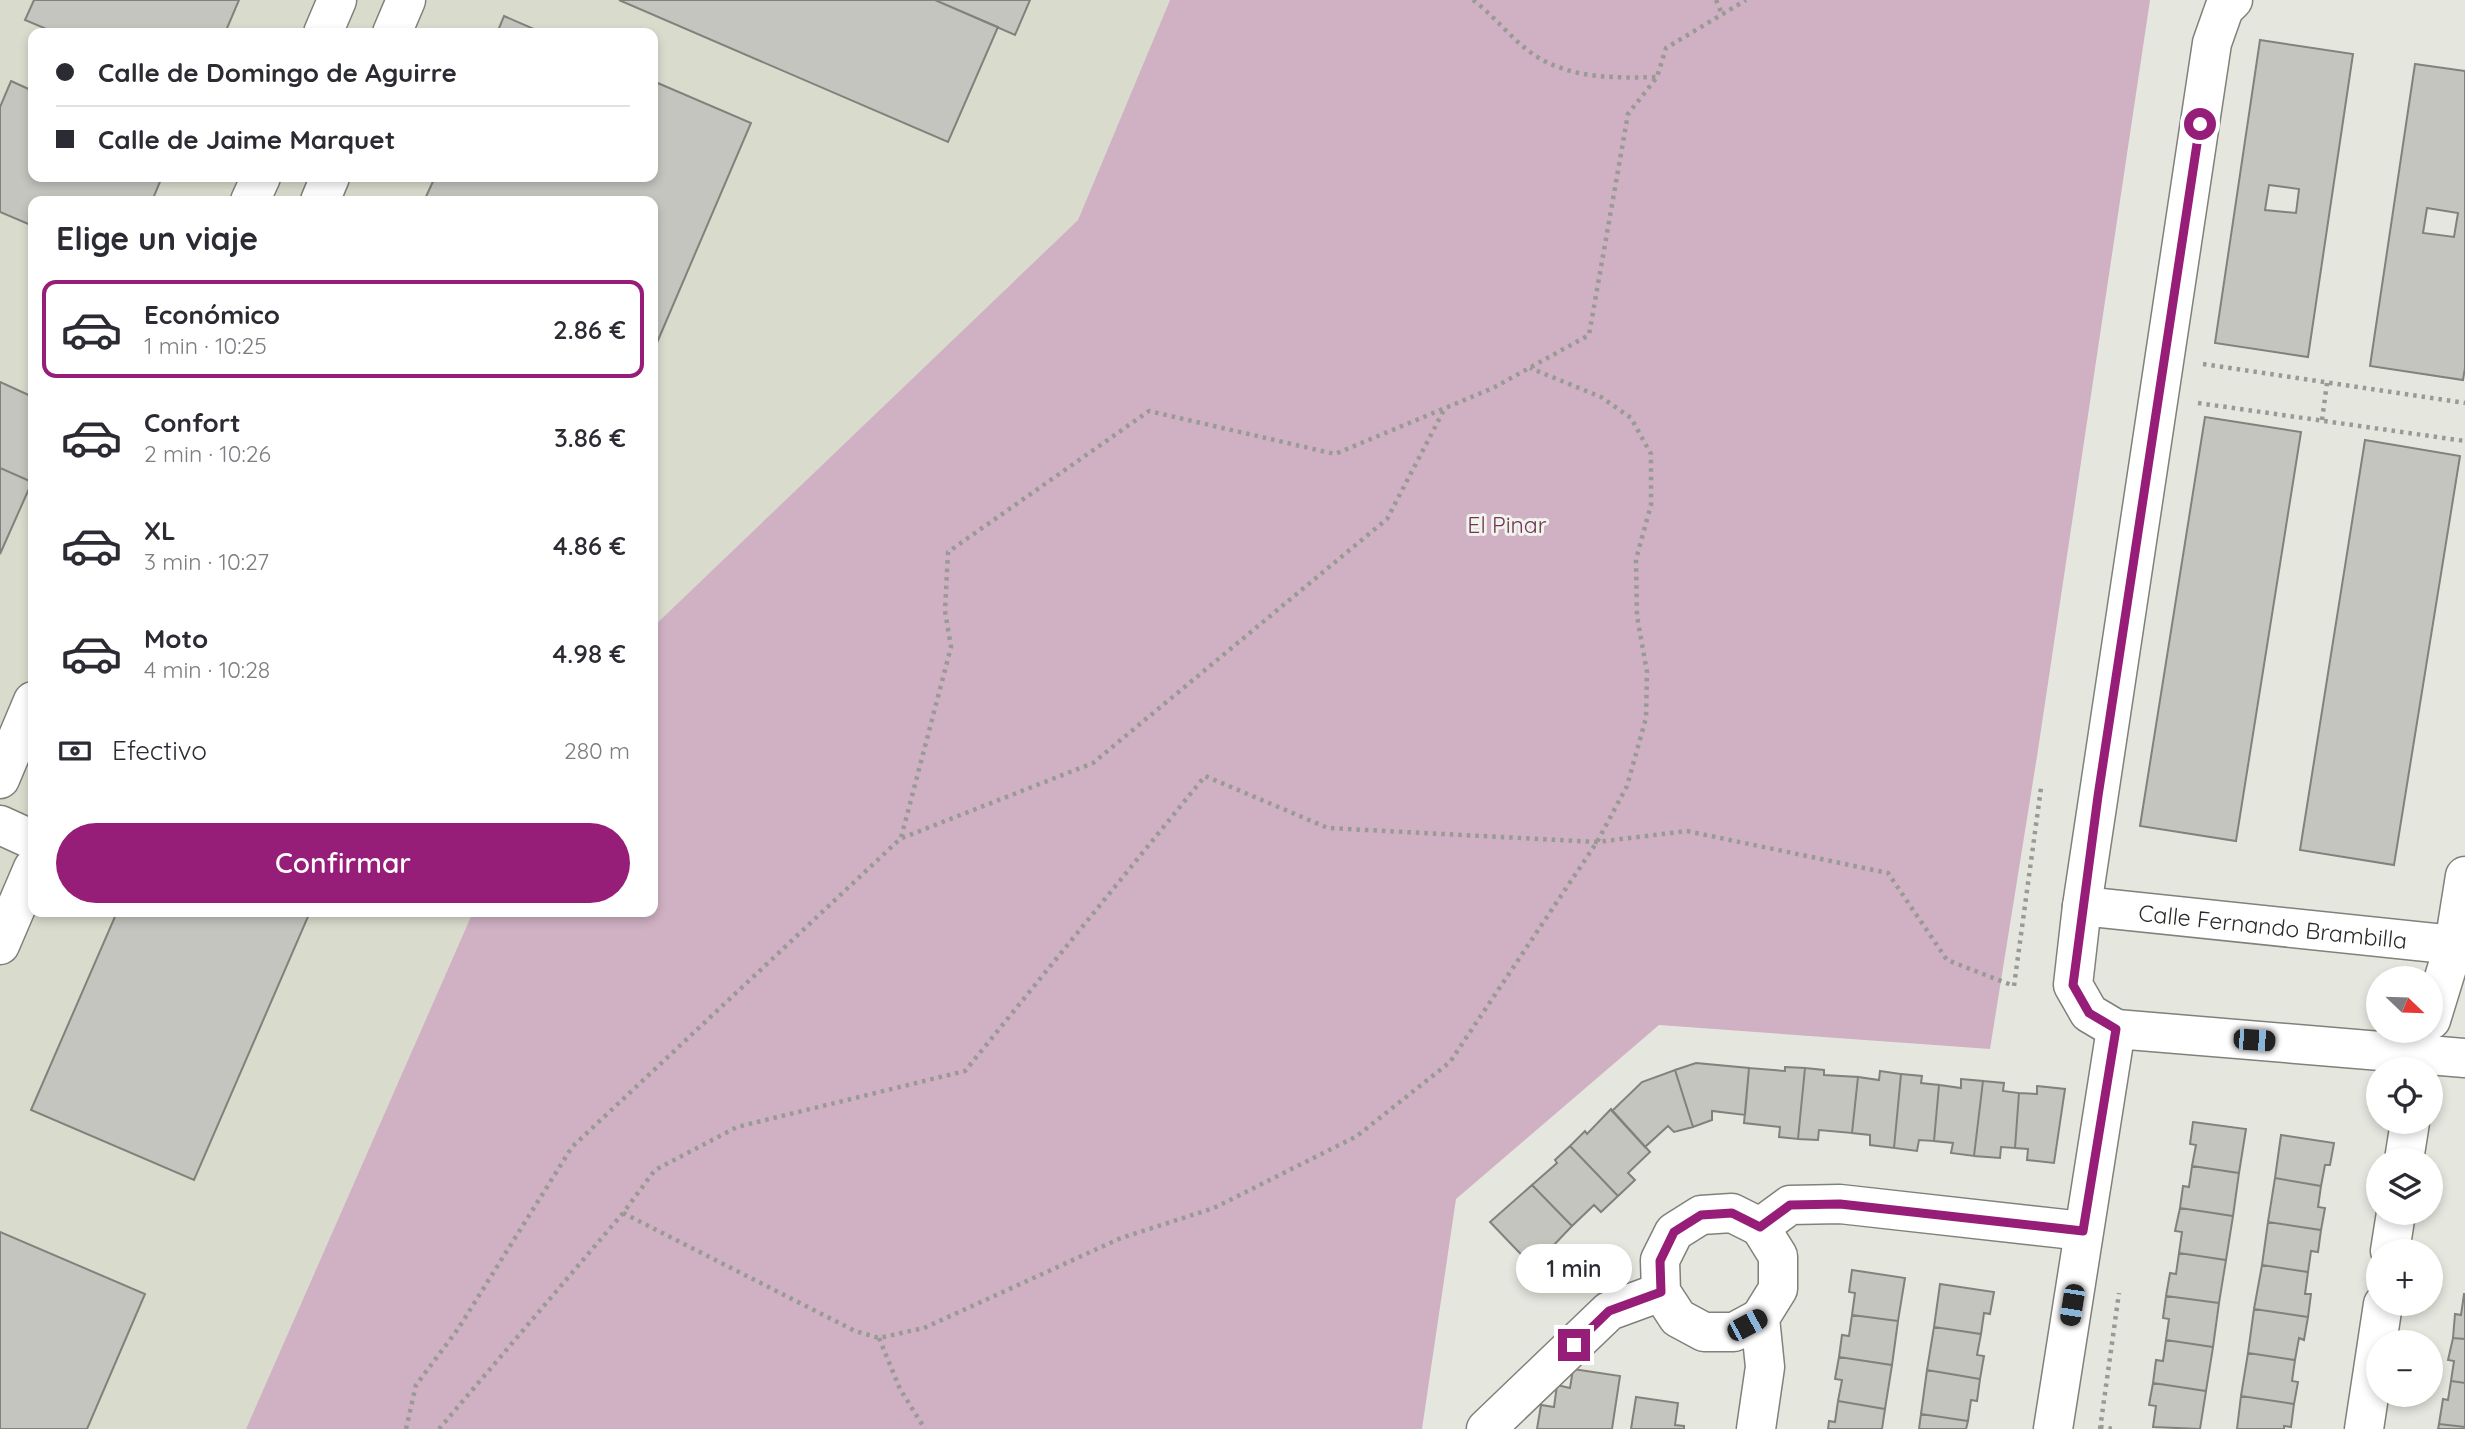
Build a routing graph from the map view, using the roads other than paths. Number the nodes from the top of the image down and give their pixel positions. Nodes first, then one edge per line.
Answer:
1 (337, 0) edge
2 (406, 0) edge
3 (2232, 0) edge
4 (325, 28) edge
5 (393, 28) edge
6 (28, 713) edge
7 (0, 779) edge
8 (0, 825) edge
9 (28, 838) edge
10 (2465, 876) edge
11 (28, 880) edge
12 (2082, 906) junction
13 (0, 945) edge
14 (2460, 946) edge
15 (2443, 992) edge
16 (2116, 1029) junction
17 (2366, 1040) edge
18 (2424, 1043) edge
19 (2465, 1058) edge
20 (1760, 1227) junction
21 (2083, 1231) junction
22 (1661, 1292) junction
23 (2381, 1316) edge
24 (1760, 1318) junction
25 (1486, 1429) edge
26 (1756, 1429) edge
27 (2053, 1429) edge
28 (2364, 1429) edge

1 - 4 street
2 - 5 street
3 - 12 street
6 - 7 street
8 - 9 street
10 - 14 street
11 - 13 street
12 - 14 street, Calle Fernando Brambilla
12 - 16 street
14 - 15 street
16 - 17 street
16 - 21 street
18 - 19 street
20 - 21 street
20 - 22 street
20 - 24 street
21 - 27 street
22 - 24 street
22 - 25 street
23 - 28 street
24 - 26 street

